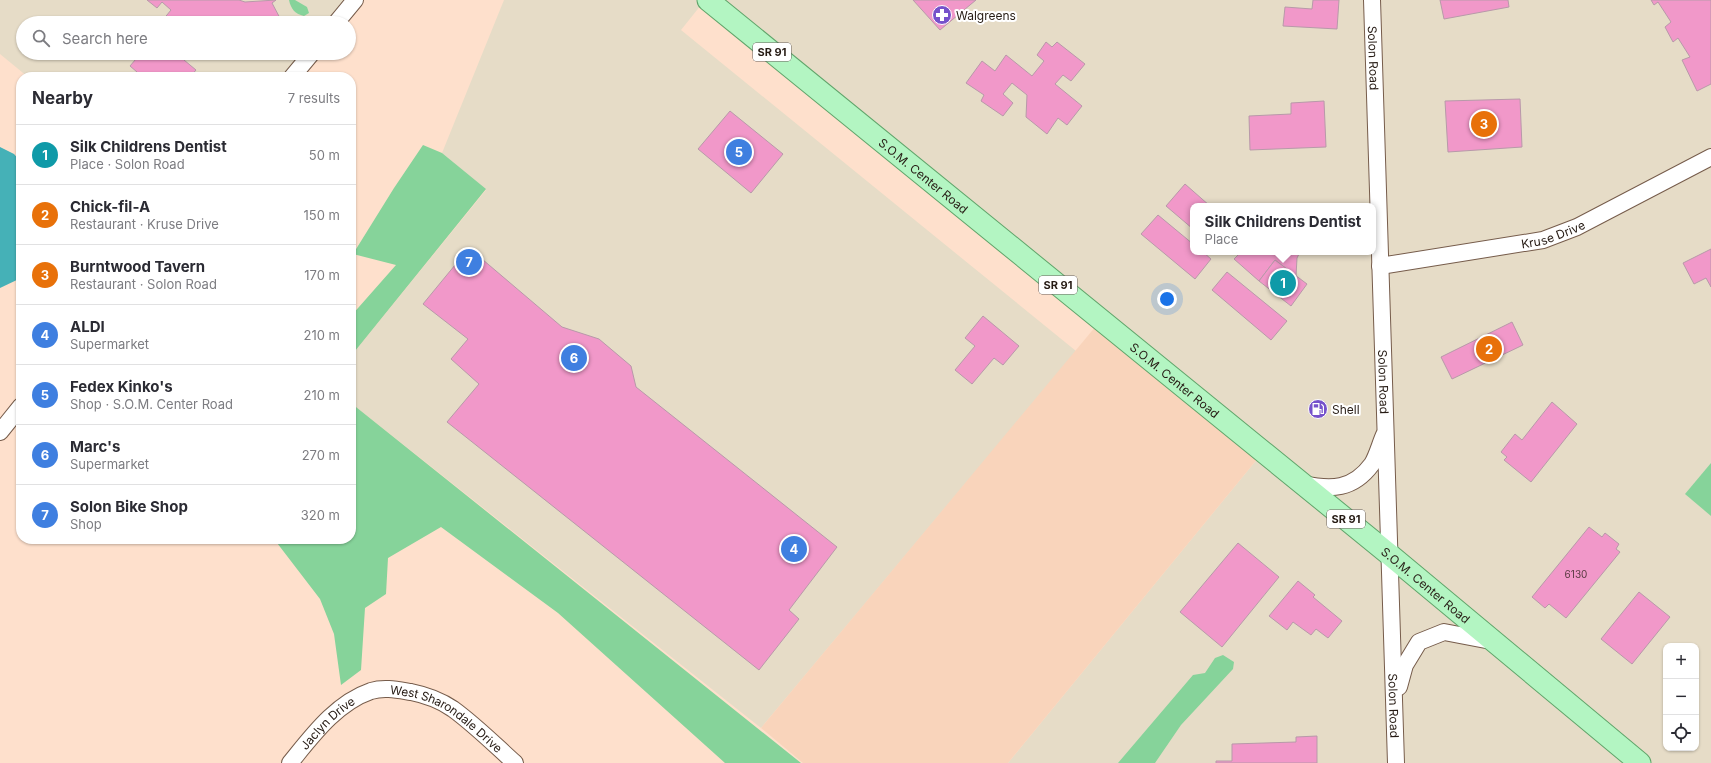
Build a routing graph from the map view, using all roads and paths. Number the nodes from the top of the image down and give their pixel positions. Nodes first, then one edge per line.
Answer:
1 (355, 0) edge
2 (1372, 0) edge
3 (708, 1) edge
4 (342, 16) edge
5 (306, 60) edge
6 (296, 72) edge
7 (1711, 157) edge
8 (1380, 266) junction
9 (16, 412) edge
10 (1386, 430) junction
11 (0, 432) edge
12 (1302, 484) junction
13 (1390, 555) junction
14 (1493, 641) junction
15 (372, 691) joint
16 (1394, 706) junction
17 (290, 763) edge
18 (515, 763) edge
19 (1396, 763) edge
20 (1640, 763) edge

1 - 4 street
2 - 8 street, Solon Road
3 - 12 main road, S.O.M. Center Road / SR 91
5 - 6 street
7 - 8 street, Kruse Drive
8 - 10 street, Solon Road
9 - 11 street
10 - 12 street
10 - 13 street, Solon Road
12 - 13 main road, S.O.M. Center Road / SR 91
13 - 14 main road, S.O.M. Center Road / SR 91
13 - 16 street, Solon Road
14 - 16 street
14 - 20 main road, S.O.M. Center Road / SR 91
15 - 17 street, Jaclyn Drive
15 - 18 street, West Sharondale Drive
16 - 19 street, Solon Road

